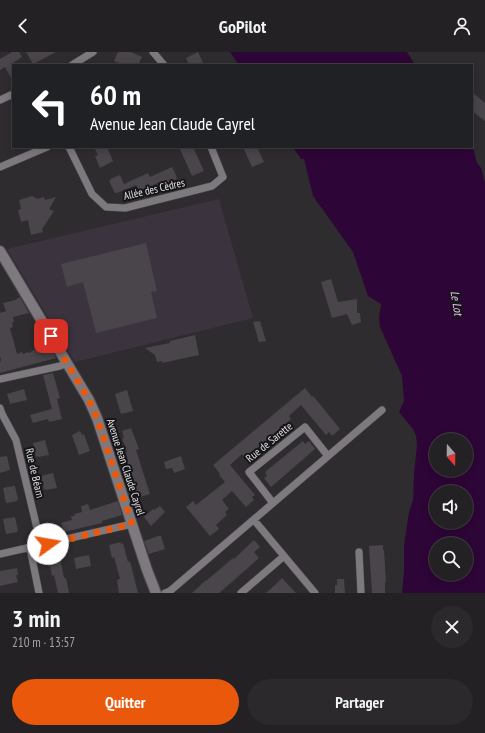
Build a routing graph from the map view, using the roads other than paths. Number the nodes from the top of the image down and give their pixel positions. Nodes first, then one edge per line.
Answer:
1 (93, 52) edge
2 (153, 52) edge
3 (74, 64) edge
4 (163, 64) edge
5 (12, 94) edge
6 (0, 100) edge
7 (45, 148) edge
8 (69, 148) edge
9 (212, 150) edge
10 (0, 167) edge
11 (0, 251) edge
12 (67, 362) junction
13 (0, 379) edge
14 (0, 408) edge
15 (382, 410) dead end
16 (328, 456) junction
17 (273, 503) junction
18 (254, 520) junction
19 (132, 524) junction
20 (41, 546) junction
21 (30, 548) junction
22 (360, 552) dead end
23 (0, 554) edge
24 (284, 556) junction
25 (39, 593) edge
26 (156, 593) edge
27 (165, 593) edge
28 (241, 593) edge
29 (315, 593) edge
30 (361, 593) edge

1 - 3 street
2 - 4 street
5 - 6 street
7 - 10 street
8 - 9 street, Allée des Cèdres
11 - 12 main road, Avenue Jean Claude Cayrel
12 - 13 street
12 - 19 main road, Avenue Jean Claude Cayrel
14 - 20 street, Rue de Béarn
15 - 16 street
16 - 17 street
16 - 17 street, Rue de Sarette
17 - 18 street
18 - 24 street
18 - 27 street
19 - 20 street
19 - 26 main road, Avenue Jean Claude Cayrel
20 - 21 street
21 - 23 street
21 - 25 street
22 - 30 street
24 - 28 street
24 - 29 street

